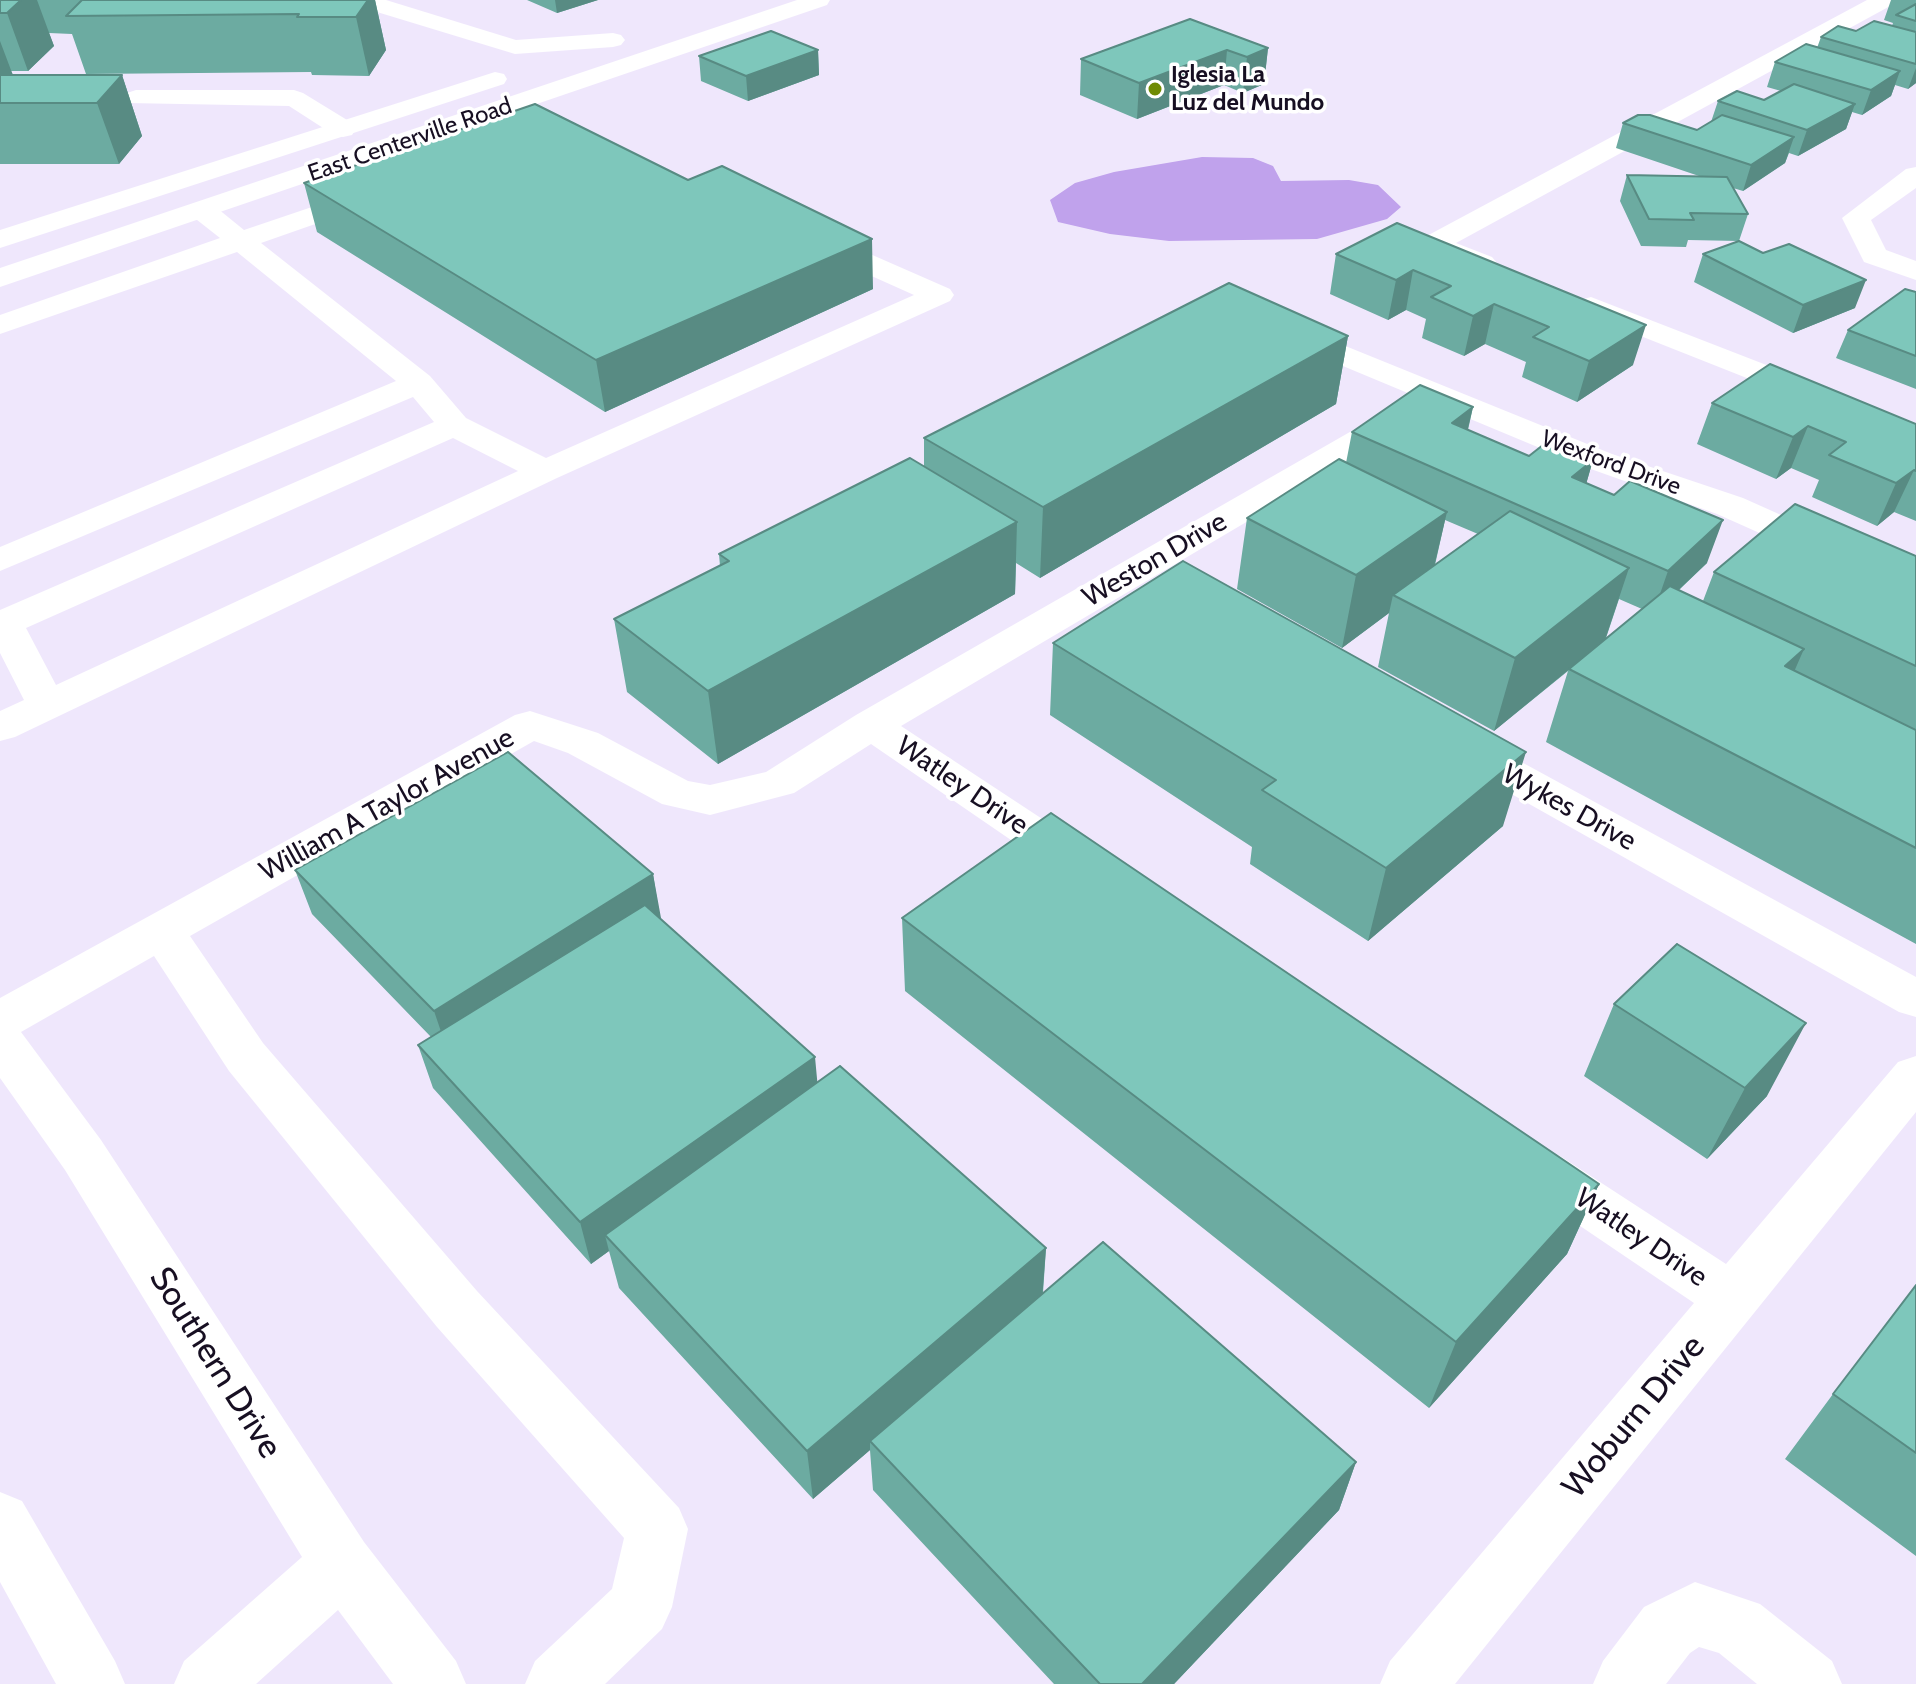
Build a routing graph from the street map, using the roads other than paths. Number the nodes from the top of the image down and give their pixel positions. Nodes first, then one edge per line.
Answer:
1 (362, 0) edge
2 (819, 0) edge
3 (1884, 0) edge
4 (640, 31) dead end
5 (613, 40) junction
6 (136, 98) dead end
7 (510, 106) junction
8 (536, 118) edge
9 (343, 129) junction
10 (377, 151) junction
11 (1916, 175) edge
12 (386, 190) edge
13 (202, 210) junction
14 (794, 232) edge
15 (0, 239) edge
16 (239, 240) junction
17 (1916, 271) edge
18 (1506, 273) edge
19 (0, 278) edge
20 (1565, 296) edge
21 (0, 325) edge
22 (1301, 337) edge
23 (419, 383) junction
24 (1438, 394) junction
25 (454, 425) junction
26 (1916, 435) edge
27 (545, 471) junction
28 (0, 560) edge
29 (1138, 569) junction
30 (1180, 592) edge
31 (1916, 599) edge
32 (47, 705) junction
33 (871, 725) junction
34 (0, 727) edge
35 (1430, 731) edge
36 (1109, 884) edge
37 (162, 931) junction
38 (1916, 999) edge
39 (0, 1021) edge
40 (0, 1040) edge
41 (1916, 1076) edge
42 (1507, 1149) edge
43 (1733, 1299) junction
44 (0, 1522) edge
45 (342, 1564) junction
46 (92, 1684) edge
47 (207, 1684) edge
48 (433, 1684) edge
49 (558, 1684) edge
50 (1413, 1684) edge
51 (1626, 1684) edge
52 (1809, 1684) edge

1 - 5 street
2 - 7 street, East Centerville Road
3 - 18 street
4 - 5 street, East Centerville Road
5 - 9 street, East Centerville Road
6 - 9 street
7 - 8 street
7 - 10 street, East Centerville Road
9 - 10 street
9 - 15 street, East Centerville Road
10 - 13 street, East Centerville Road
11 - 17 street
12 - 16 street
13 - 16 street
13 - 19 street, East Centerville Road
14 - 27 street
16 - 21 street
16 - 23 street
20 - 26 street
22 - 24 street, Wexford Drive
23 - 25 street
23 - 28 street
24 - 29 street, Weston Drive
24 - 31 street, Wexford Drive
25 - 27 street
25 - 32 street
27 - 32 street
29 - 30 street
29 - 33 street, Weston Drive
32 - 34 street
33 - 36 street, Watley Drive
33 - 37 street, William A Taylor Avenue
35 - 38 street, Wykes Drive
37 - 39 street, William A Taylor Avenue
37 - 49 street
40 - 45 street, Southern Drive
41 - 43 street, Woburn Drive
42 - 43 street, Watley Drive
43 - 50 street, Woburn Drive
44 - 46 street
45 - 47 street
45 - 48 street, Southern Drive
51 - 52 street

